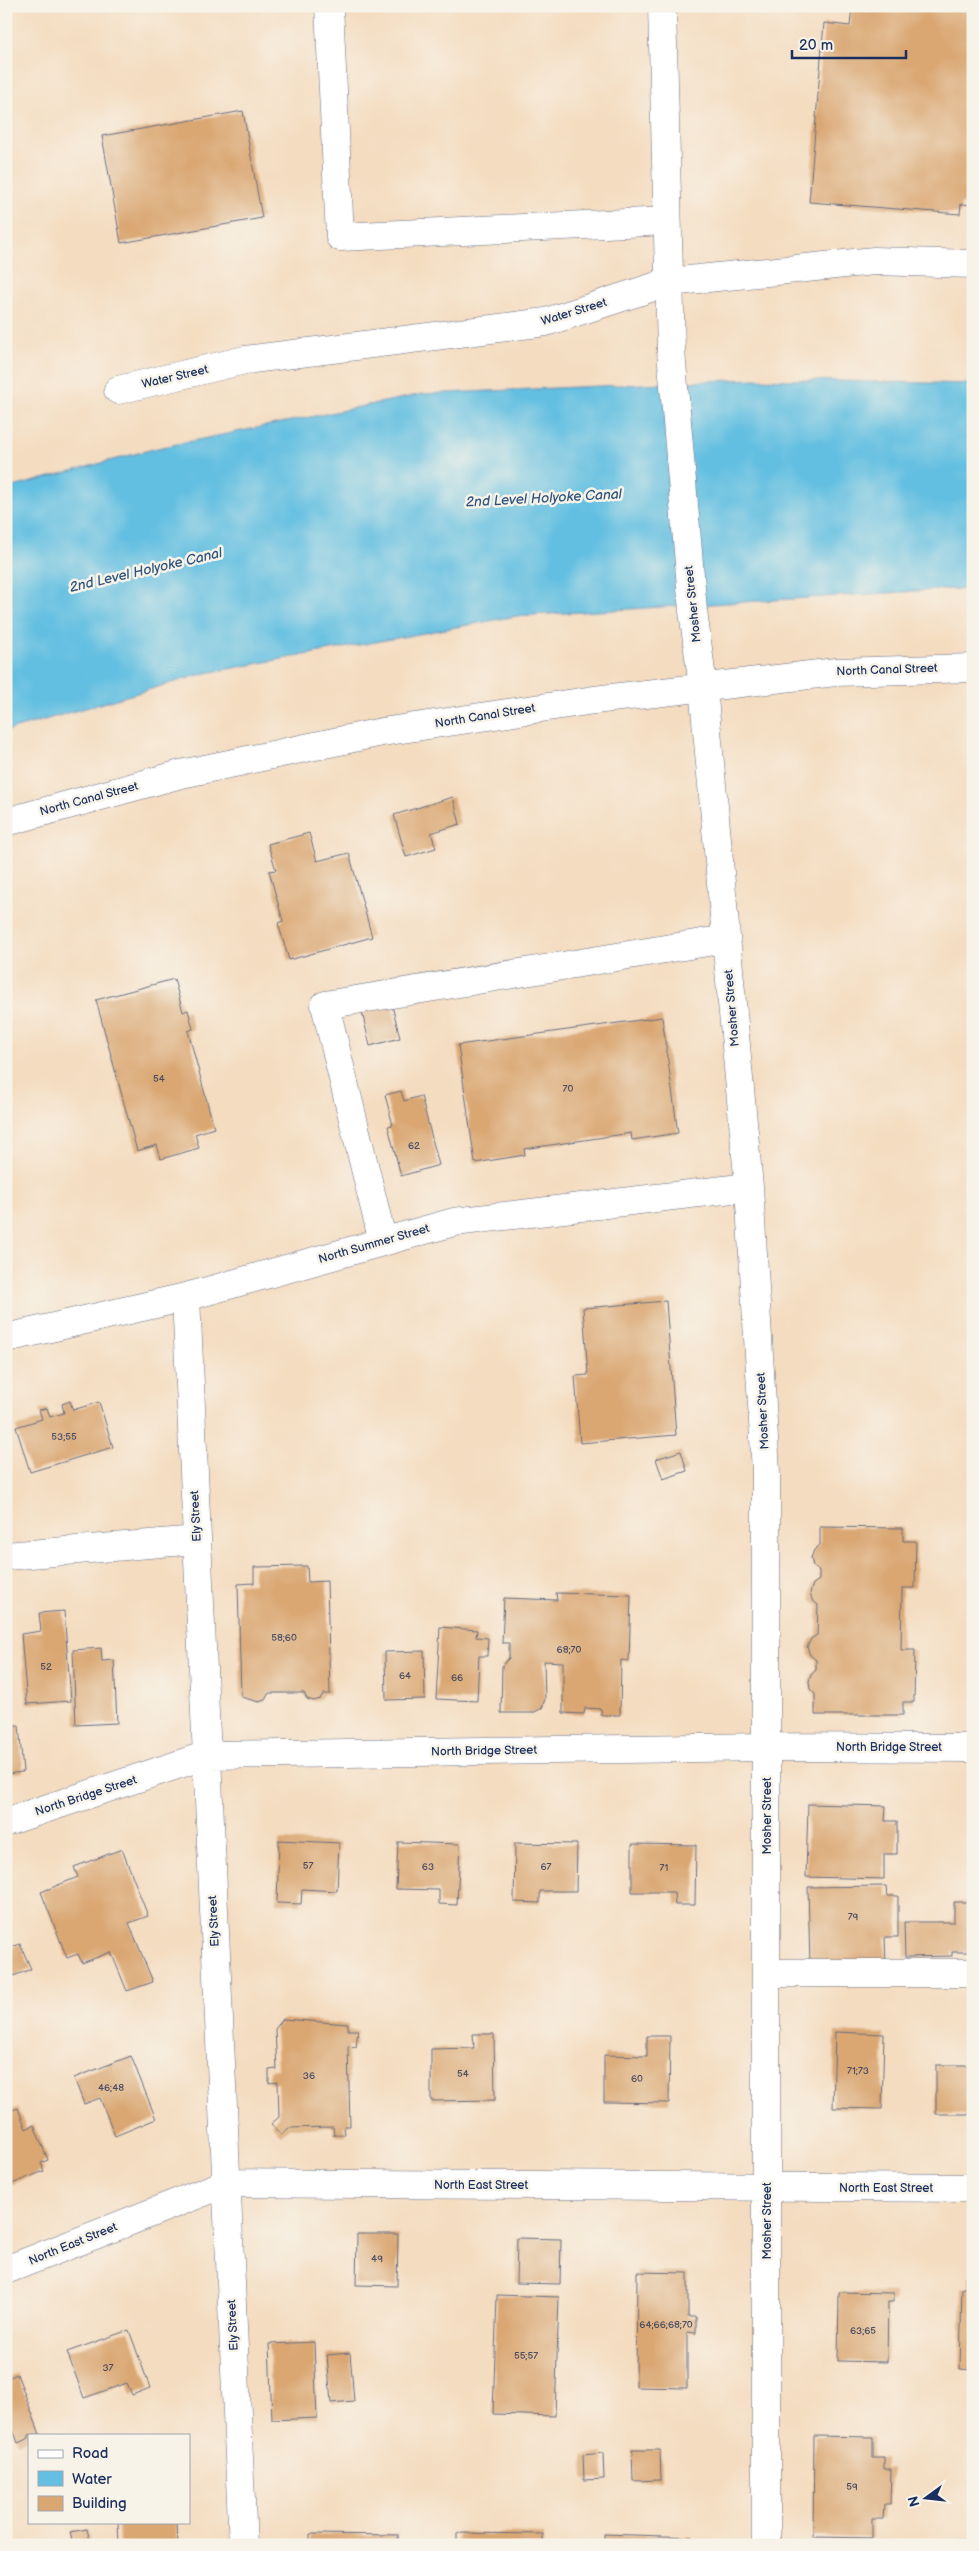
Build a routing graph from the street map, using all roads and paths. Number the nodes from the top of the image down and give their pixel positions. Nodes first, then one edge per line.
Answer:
1 (329, 6) edge
2 (662, 6) edge
3 (667, 221) junction
4 (973, 264) edge
5 (669, 282) junction
6 (118, 390) dead end
7 (973, 668) edge
8 (703, 687) junction
9 (6, 822) edge
10 (726, 939) junction
11 (749, 1187) junction
12 (383, 1242) junction
13 (186, 1297) junction
14 (6, 1338) edge
15 (197, 1540) junction
16 (6, 1556) edge
17 (767, 1747) junction
18 (973, 1748) edge
19 (207, 1756) junction
20 (6, 1822) edge
21 (973, 1973) edge
22 (767, 1974) junction
23 (227, 2183) junction
24 (767, 2188) junction
25 (973, 2188) edge
26 (6, 2270) edge
27 (243, 2545) edge
28 (766, 2545) edge

1 - 3 street
2 - 3 street, Mosher Street
3 - 5 street, Mosher Street
4 - 5 street, Water Street
5 - 6 street, Water Street
5 - 8 street, Mosher Street
7 - 8 street, North Canal Street
8 - 9 street, North Canal Street
8 - 10 street, Mosher Street
10 - 11 street, Mosher Street
10 - 12 street
11 - 12 street, North Summer Street
11 - 17 street, Mosher Street
12 - 13 street, North Summer Street
13 - 14 street, North Summer Street
13 - 15 street, Ely Street
15 - 16 street
15 - 19 street, Ely Street
17 - 18 street, North Bridge Street
17 - 19 street, North Bridge Street
17 - 22 street, Mosher Street
19 - 20 street, North Bridge Street
19 - 23 street, Ely Street
21 - 22 street
22 - 24 street, Mosher Street
23 - 24 street, North East Street
23 - 26 street, North East Street
23 - 27 street, Ely Street
24 - 25 street, North East Street
24 - 28 street, Mosher Street

